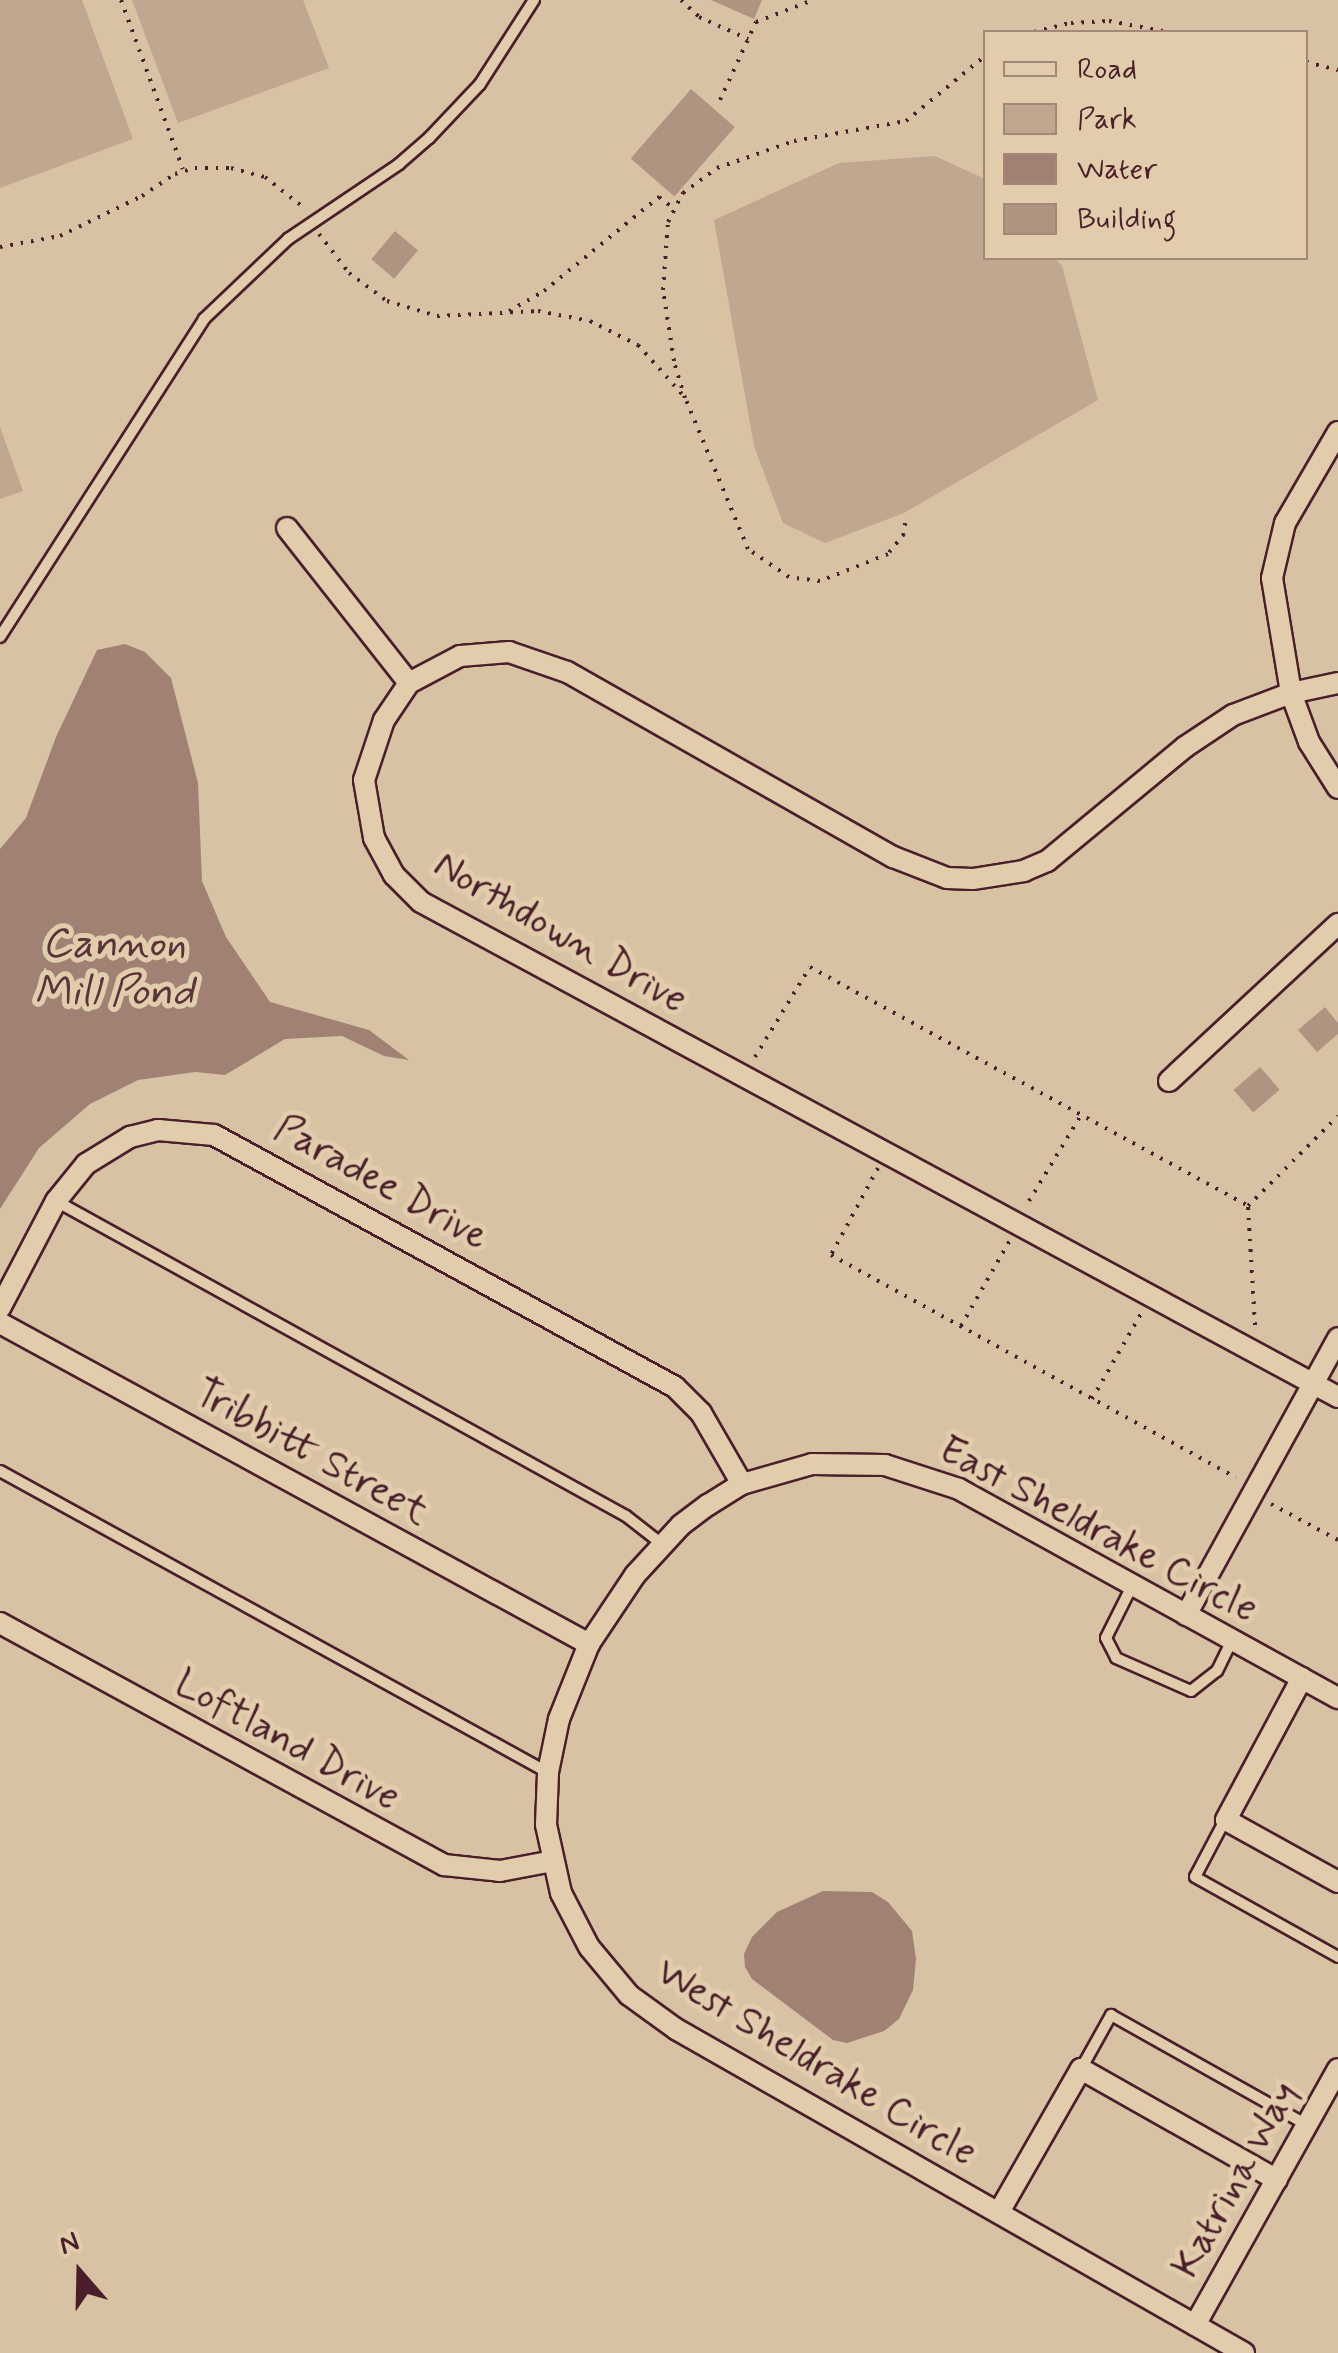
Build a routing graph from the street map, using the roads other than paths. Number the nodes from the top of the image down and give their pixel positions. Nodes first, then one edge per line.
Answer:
1 (534, 0) edge
2 (1338, 432) edge
3 (287, 528) dead end
4 (0, 636) edge
5 (1338, 683) edge
6 (410, 684) junction
7 (1291, 693) junction
8 (1338, 788) edge
9 (1338, 924) edge
10 (1169, 1082) dead end
11 (56, 1201) junction
12 (0, 1308) edge
13 (0, 1324) edge
14 (1338, 1338) edge
15 (1314, 1384) junction
16 (1338, 1397) edge
17 (0, 1471) edge
18 (742, 1484) junction
19 (662, 1544) junction
20 (1132, 1586) junction
21 (1186, 1614) junction
22 (0, 1623) edge
23 (1232, 1640) junction
24 (588, 1644) junction
25 (1302, 1678) junction
26 (1338, 1698) edge
27 (548, 1772) junction
28 (1226, 1820) junction
29 (553, 1862) junction
30 (1338, 1882) edge
31 (1338, 1957) edge
32 (1081, 2069) junction
33 (1338, 2069) edge
34 (1307, 2125) junction
35 (1277, 2180) junction
36 (999, 2212) junction
37 (1195, 2325) junction
38 (1244, 2353) edge

1 - 4 lane
2 - 7 street
3 - 6 street
5 - 7 street, Northdown Drive
6 - 7 street, Northdown Drive
6 - 15 street, Northdown Drive
7 - 8 street
9 - 10 street
11 - 12 street, Paradee Drive
11 - 18 street, Paradee Drive
11 - 19 lane
13 - 24 street, Tribbitt Street
14 - 15 street
15 - 16 street, Northdown Drive
15 - 21 street
17 - 27 lane
18 - 19 street, East Sheldrake Circle
18 - 20 street, East Sheldrake Circle
19 - 24 street, East Sheldrake Circle
20 - 21 street, East Sheldrake Circle
20 - 23 lane
21 - 23 street, East Sheldrake Circle
22 - 29 street, Loftland Drive
23 - 25 street, East Sheldrake Circle
24 - 27 street, West Sheldrake Circle
25 - 26 street, East Sheldrake Circle
25 - 28 street
27 - 29 street, West Sheldrake Circle
28 - 30 street
28 - 31 lane
29 - 36 street, West Sheldrake Circle
32 - 34 lane
32 - 35 street
32 - 36 street
33 - 34 street, Katrina Way
34 - 35 street, Katrina Way
35 - 37 street, Katrina Way
36 - 37 street, West Sheldrake Circle
37 - 38 street, West Sheldrake Circle

